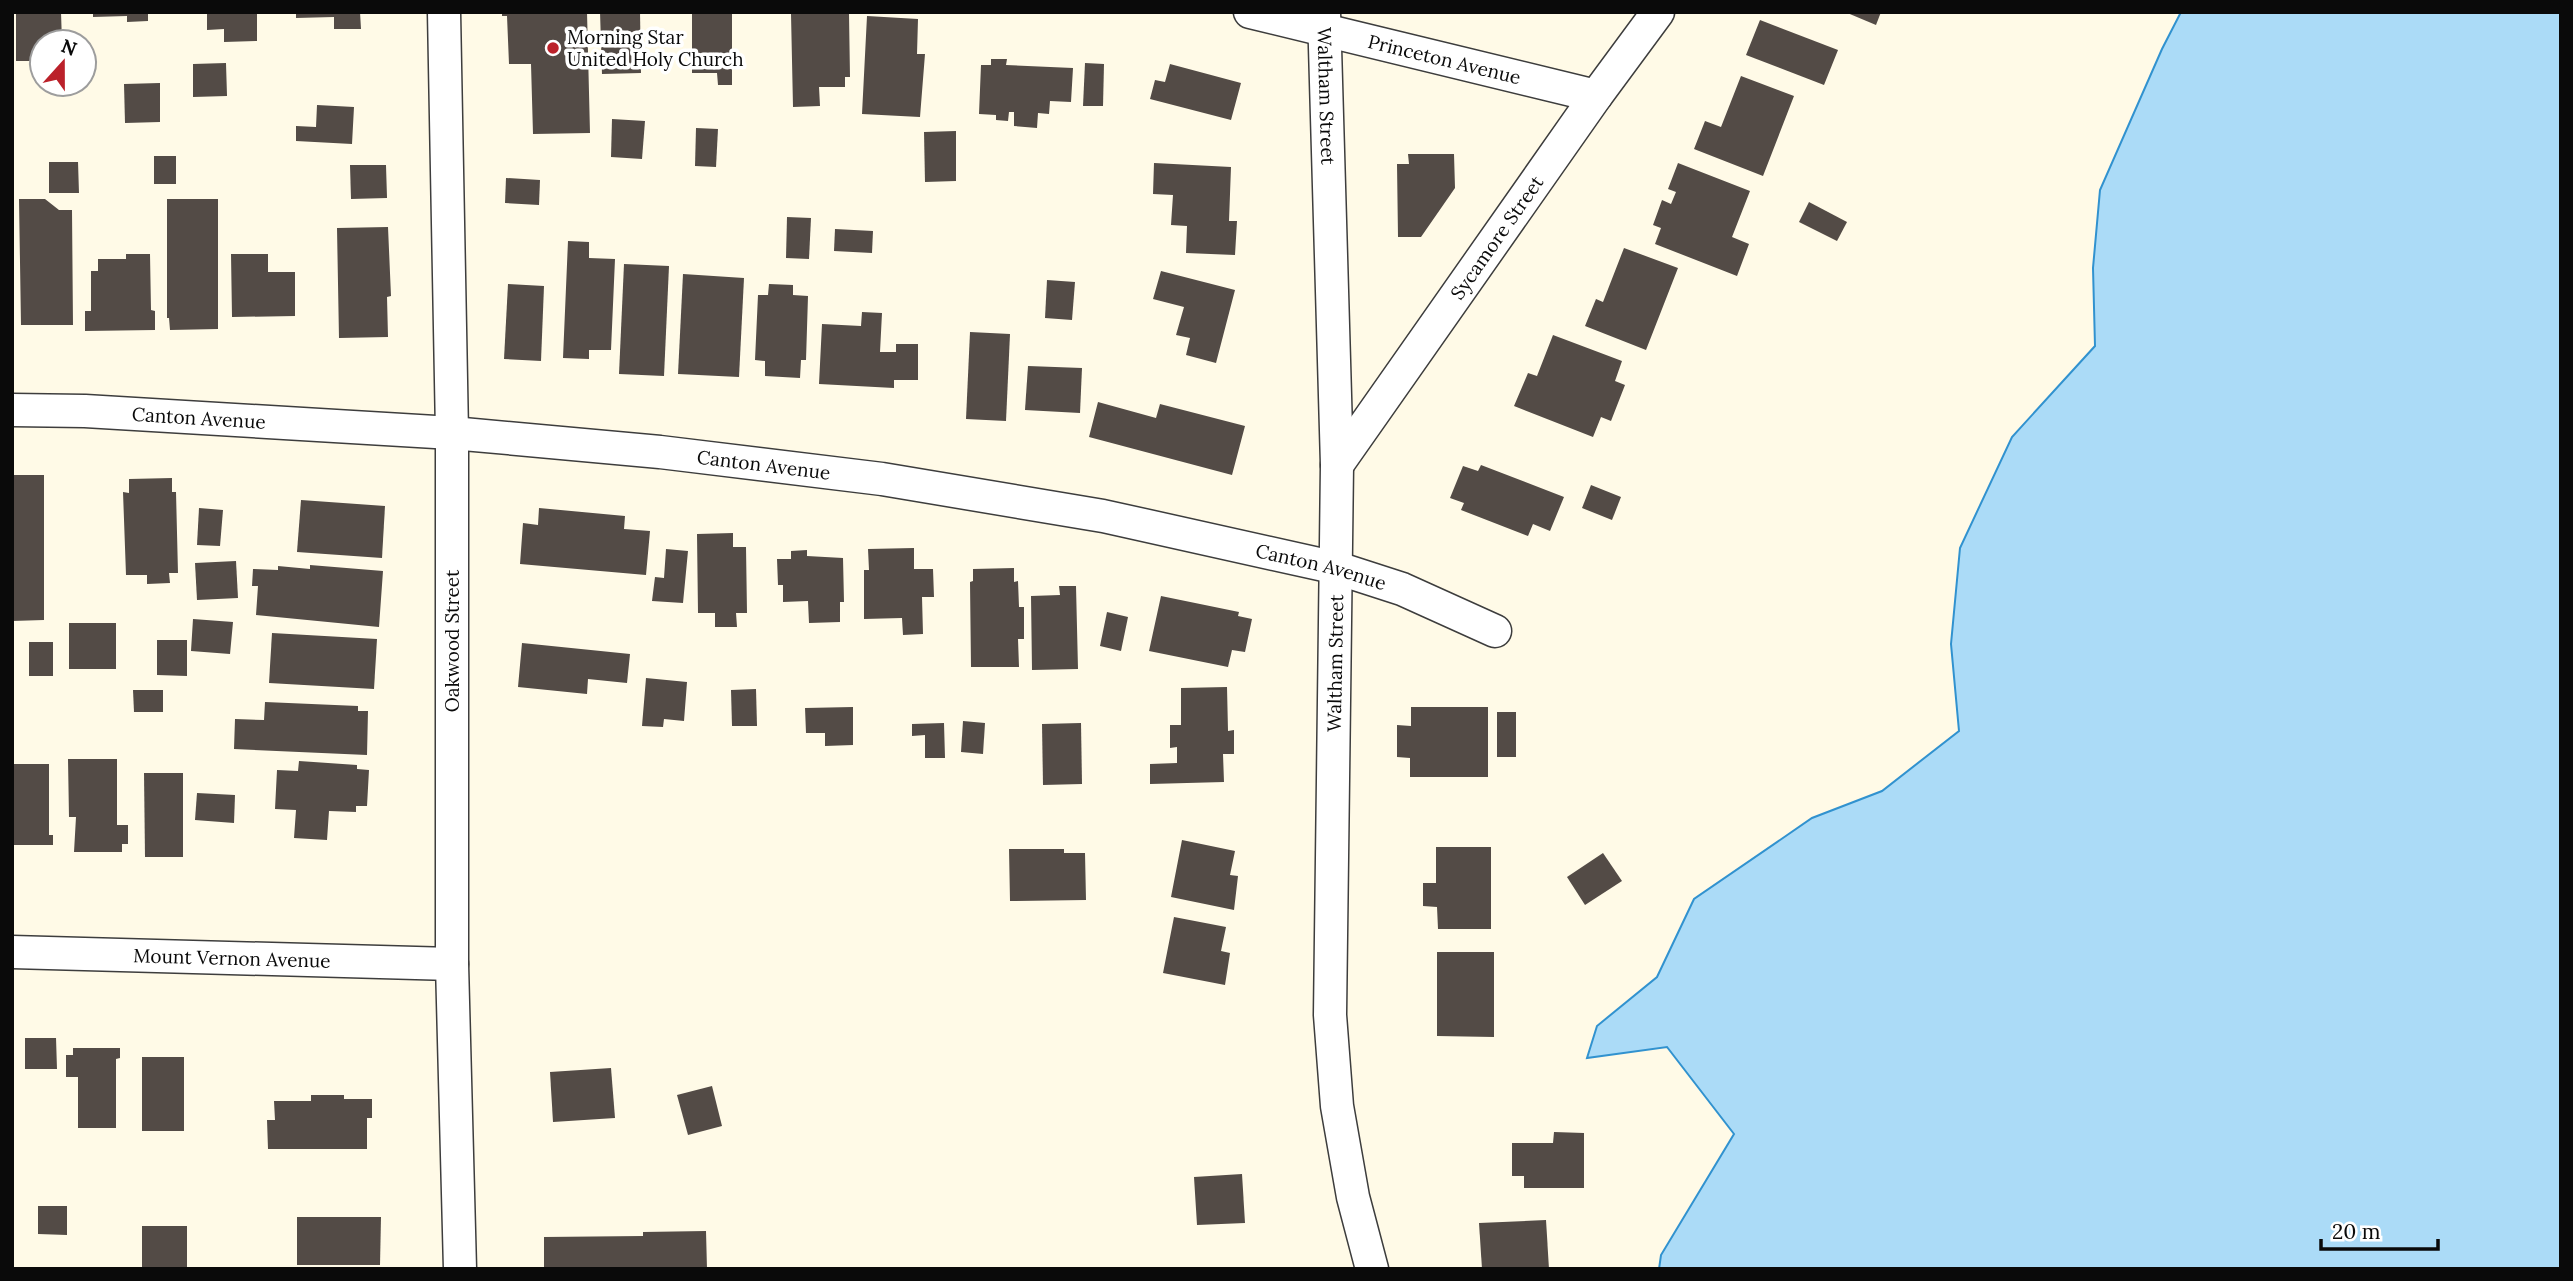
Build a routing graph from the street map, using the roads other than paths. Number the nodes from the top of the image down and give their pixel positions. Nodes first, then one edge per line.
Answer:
1 (444, 12) edge
2 (1250, 12) edge
3 (1658, 12) edge
4 (1324, 20) edge
5 (1596, 96) junction
6 (12, 411) edge
7 (452, 433) junction
8 (1336, 465) junction
9 (1337, 568) junction
10 (1496, 631) dead end
11 (12, 952) edge
12 (452, 964) junction
13 (460, 1269) edge
14 (1372, 1269) edge

1 - 7 street, Oakwood Street
2 - 4 street, Princeton Avenue
3 - 5 street, Sycamore Street
4 - 5 street, Princeton Avenue
4 - 8 street, Waltham Street
5 - 8 street, Sycamore Street
6 - 7 street, Canton Avenue
7 - 9 street, Canton Avenue
7 - 12 street, Oakwood Street
8 - 9 street, Waltham Street
9 - 10 street, Canton Avenue
9 - 14 street, Waltham Street
11 - 12 street, Mount Vernon Avenue
12 - 13 street, Oakwood Street

